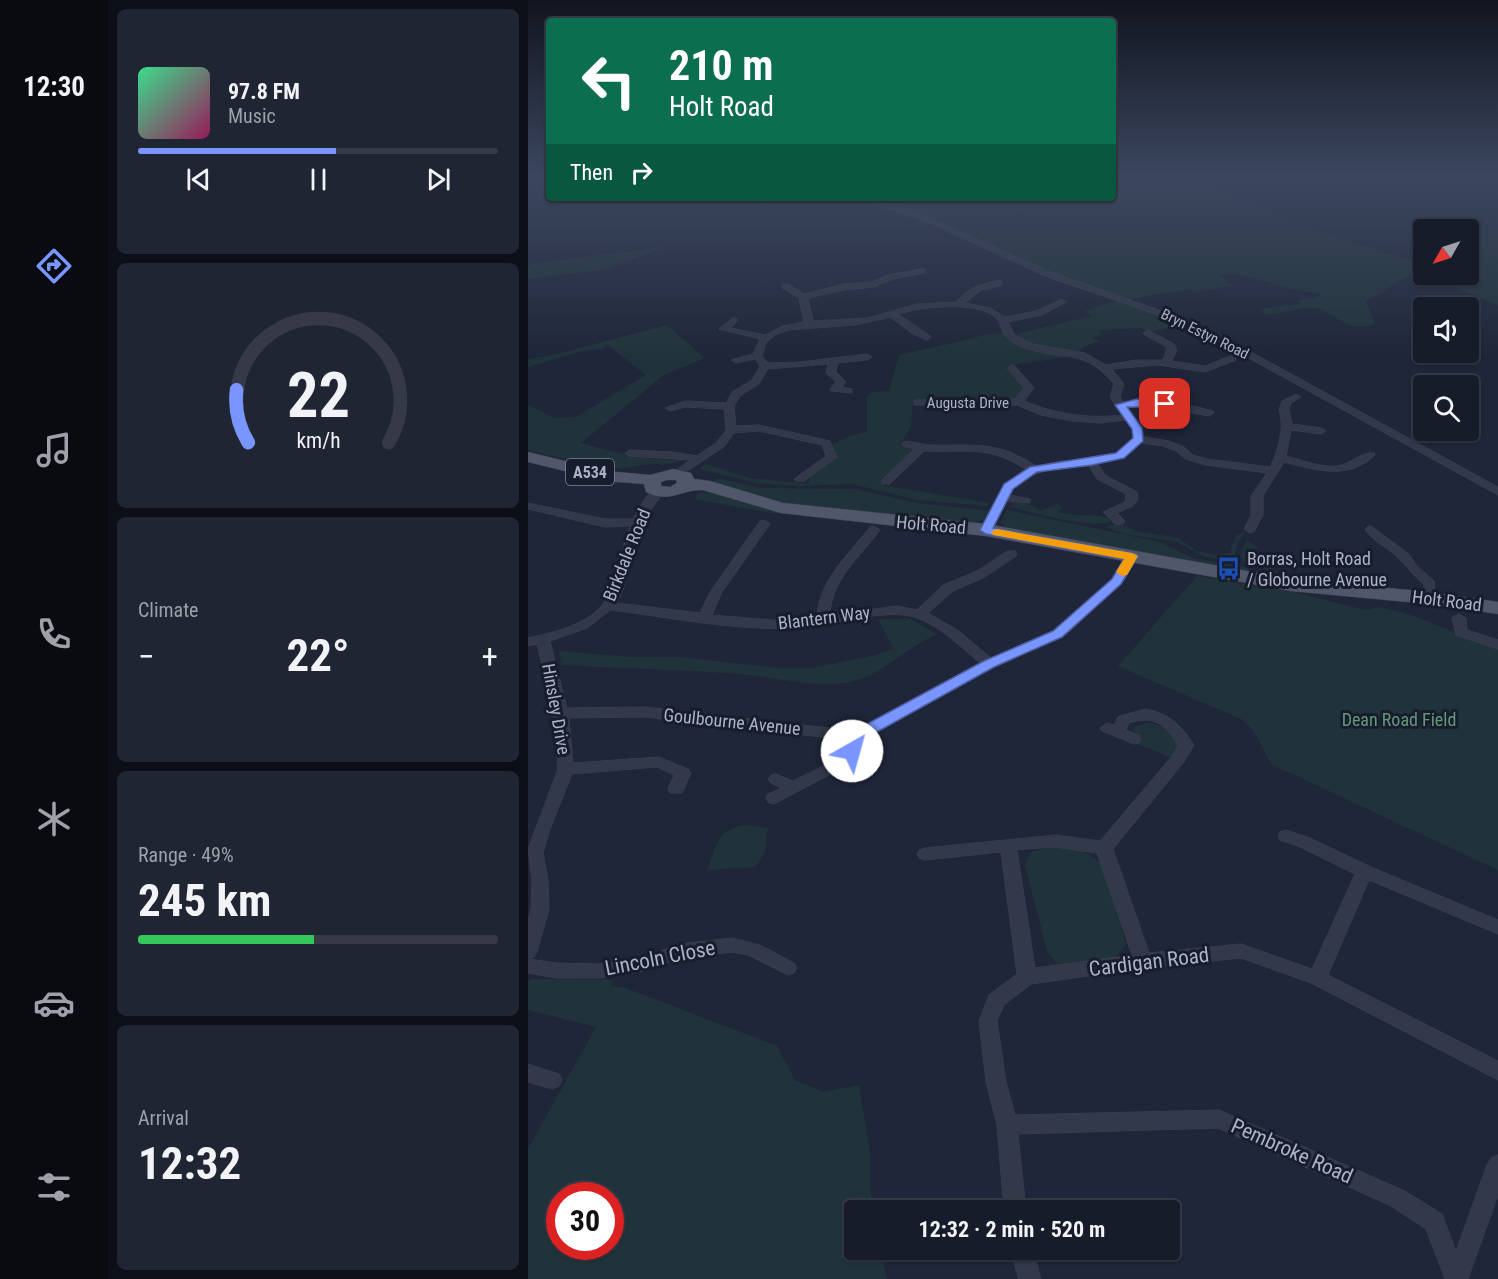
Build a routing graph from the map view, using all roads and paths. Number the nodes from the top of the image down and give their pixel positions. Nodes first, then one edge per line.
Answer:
1 (968, 238) edge
2 (922, 271) dead end
3 (999, 283) dead end
4 (785, 286) dead end
5 (803, 297) junction
6 (1062, 302) dead end
7 (960, 304) junction
8 (891, 314) junction
9 (734, 320) dead end
10 (1003, 320) junction
11 (809, 323) junction
12 (724, 328) junction
13 (712, 330) dead end
14 (1148, 333) dead end
15 (763, 337) junction
16 (926, 337) dead end
17 (757, 356) junction
18 (867, 357) dead end
19 (736, 360) dead end
20 (834, 361) junction
21 (1225, 361) dead end
22 (1166, 363) junction
23 (765, 366) junction
24 (1108, 367) junction
25 (1012, 368) dead end
26 (848, 391) dead end
27 (1288, 399) dead end
28 (1018, 402) junction
29 (918, 403) dead end
30 (1120, 405) junction
31 (729, 406) junction
32 (670, 408) dead end
33 (1209, 412) dead end
34 (1128, 417) junction
35 (1287, 426) junction
36 (731, 430) junction
37 (1321, 431) dead end
38 (838, 438) dead end
39 (1139, 439) junction
40 (826, 443) junction
41 (907, 444) dead end
42 (921, 448) junction
43 (630, 453) dead end
44 (1370, 455) dead end
45 (528, 457) edge
46 (1280, 458) junction
47 (698, 459) junction
48 (1092, 462) junction
49 (1034, 470) junction
50 (1274, 471) junction
51 (682, 479) junction
52 (800, 479) dead end
53 (886, 482) dead end
54 (655, 486) junction
55 (1498, 492) edge
56 (1003, 496) junction
57 (1026, 501) dead end
58 (530, 509) edge
59 (1238, 520) dead end
60 (1119, 521) dead end
61 (636, 522) junction
62 (757, 528) dead end
63 (874, 530) dead end
64 (986, 530) junction
65 (1371, 530) dead end
66 (1132, 556) junction
67 (1002, 557) dead end
68 (1430, 598) junction
69 (608, 606) junction
70 (1498, 608) edge
71 (920, 614) junction
72 (705, 616) junction
73 (1459, 618) dead end
74 (823, 621) junction
75 (535, 640) edge
76 (1498, 645) edge
77 (989, 664) junction
78 (561, 713) junction
79 (857, 736) junction
80 (1134, 739) dead end
81 (566, 769) junction
82 (776, 780) dead end
83 (794, 788) junction
84 (676, 789) dead end
85 (774, 798) dead end
86 (1286, 836) dead end
87 (1008, 845) junction
88 (1104, 848) junction
89 (925, 854) dead end
90 (1365, 871) junction
91 (1498, 927) edge
92 (528, 952) edge
93 (1143, 961) junction
94 (528, 966) edge
95 (788, 968) dead end
96 (1027, 977) junction
97 (1317, 978) junction
98 (1498, 1071) edge
99 (528, 1073) edge
100 (552, 1080) dead end
101 (1007, 1125) junction
102 (1498, 1165) edge
103 (1015, 1200) edge
104 (1025, 1260) edge
105 (1030, 1279) edge
106 (1456, 1279) edge

1 - 55 street, Bryn Estyn Road
2 - 5 street
3 - 7 street
4 - 5 street
5 - 11 street
6 - 10 street
7 - 8 street
7 - 10 street
8 - 11 street
8 - 16 street
9 - 12 street
10 - 24 street
11 - 15 street
12 - 13 street
12 - 15 street
14 - 22 street
15 - 17 street
17 - 19 street
17 - 23 street
18 - 20 street
20 - 23 street
20 - 26 street
21 - 22 street
22 - 24 street
23 - 31 street
24 - 30 street
25 - 28 street, Augusta Drive
27 - 35 street
28 - 29 street, Augusta Drive
28 - 34 street, Augusta Drive
30 - 33 street
30 - 34 street
31 - 32 street
31 - 36 street
34 - 39 street
35 - 37 street
35 - 46 street
36 - 40 street
36 - 47 street
38 - 40 street
39 - 48 street
39 - 50 street
40 - 52 street
41 - 42 street
42 - 49 street
42 - 53 street
43 - 47 street
44 - 46 street
45 - 54 main road, A534
46 - 50 street
47 - 51 street
48 - 49 street
48 - 60 street
49 - 56 street
50 - 59 street
51 - 54 main road
51 - 64 main road, Holt Road
54 - 61 street, Birkdale Road
56 - 57 street
56 - 64 street
58 - 61 street
61 - 69 street, Birkdale Road
62 - 72 street
63 - 74 street
64 - 66 main road, Holt Road
65 - 68 street
66 - 68 main road, Holt Road
66 - 77 street
67 - 71 street
68 - 70 main road, Holt Road
69 - 72 street, Blantern Way
69 - 75 street, Birkdale Road
71 - 74 street, Blantern Way
71 - 77 street, Blantern Way
72 - 74 street, Blantern Way
73 - 76 street
75 - 78 street, Hinsley Drive
77 - 79 street
78 - 79 street, Goulbourne Avenue
78 - 81 street, Hinsley Drive
79 - 83 street
80 - 88 street
81 - 84 street
81 - 92 street, Hinsley Drive
82 - 83 street
83 - 85 street
86 - 90 street
87 - 88 street
87 - 89 street
87 - 96 street
88 - 93 street
90 - 91 street
90 - 97 street
93 - 96 street, Cardigan Road
93 - 97 street, Cardigan Road
94 - 95 street, Lincoln Close
96 - 101 street, Cardigan Road
97 - 98 street, Cardigan Road
99 - 100 street
101 - 103 street, Cardigan Road
101 - 106 street, Pembroke Road
102 - 106 street
104 - 105 street

